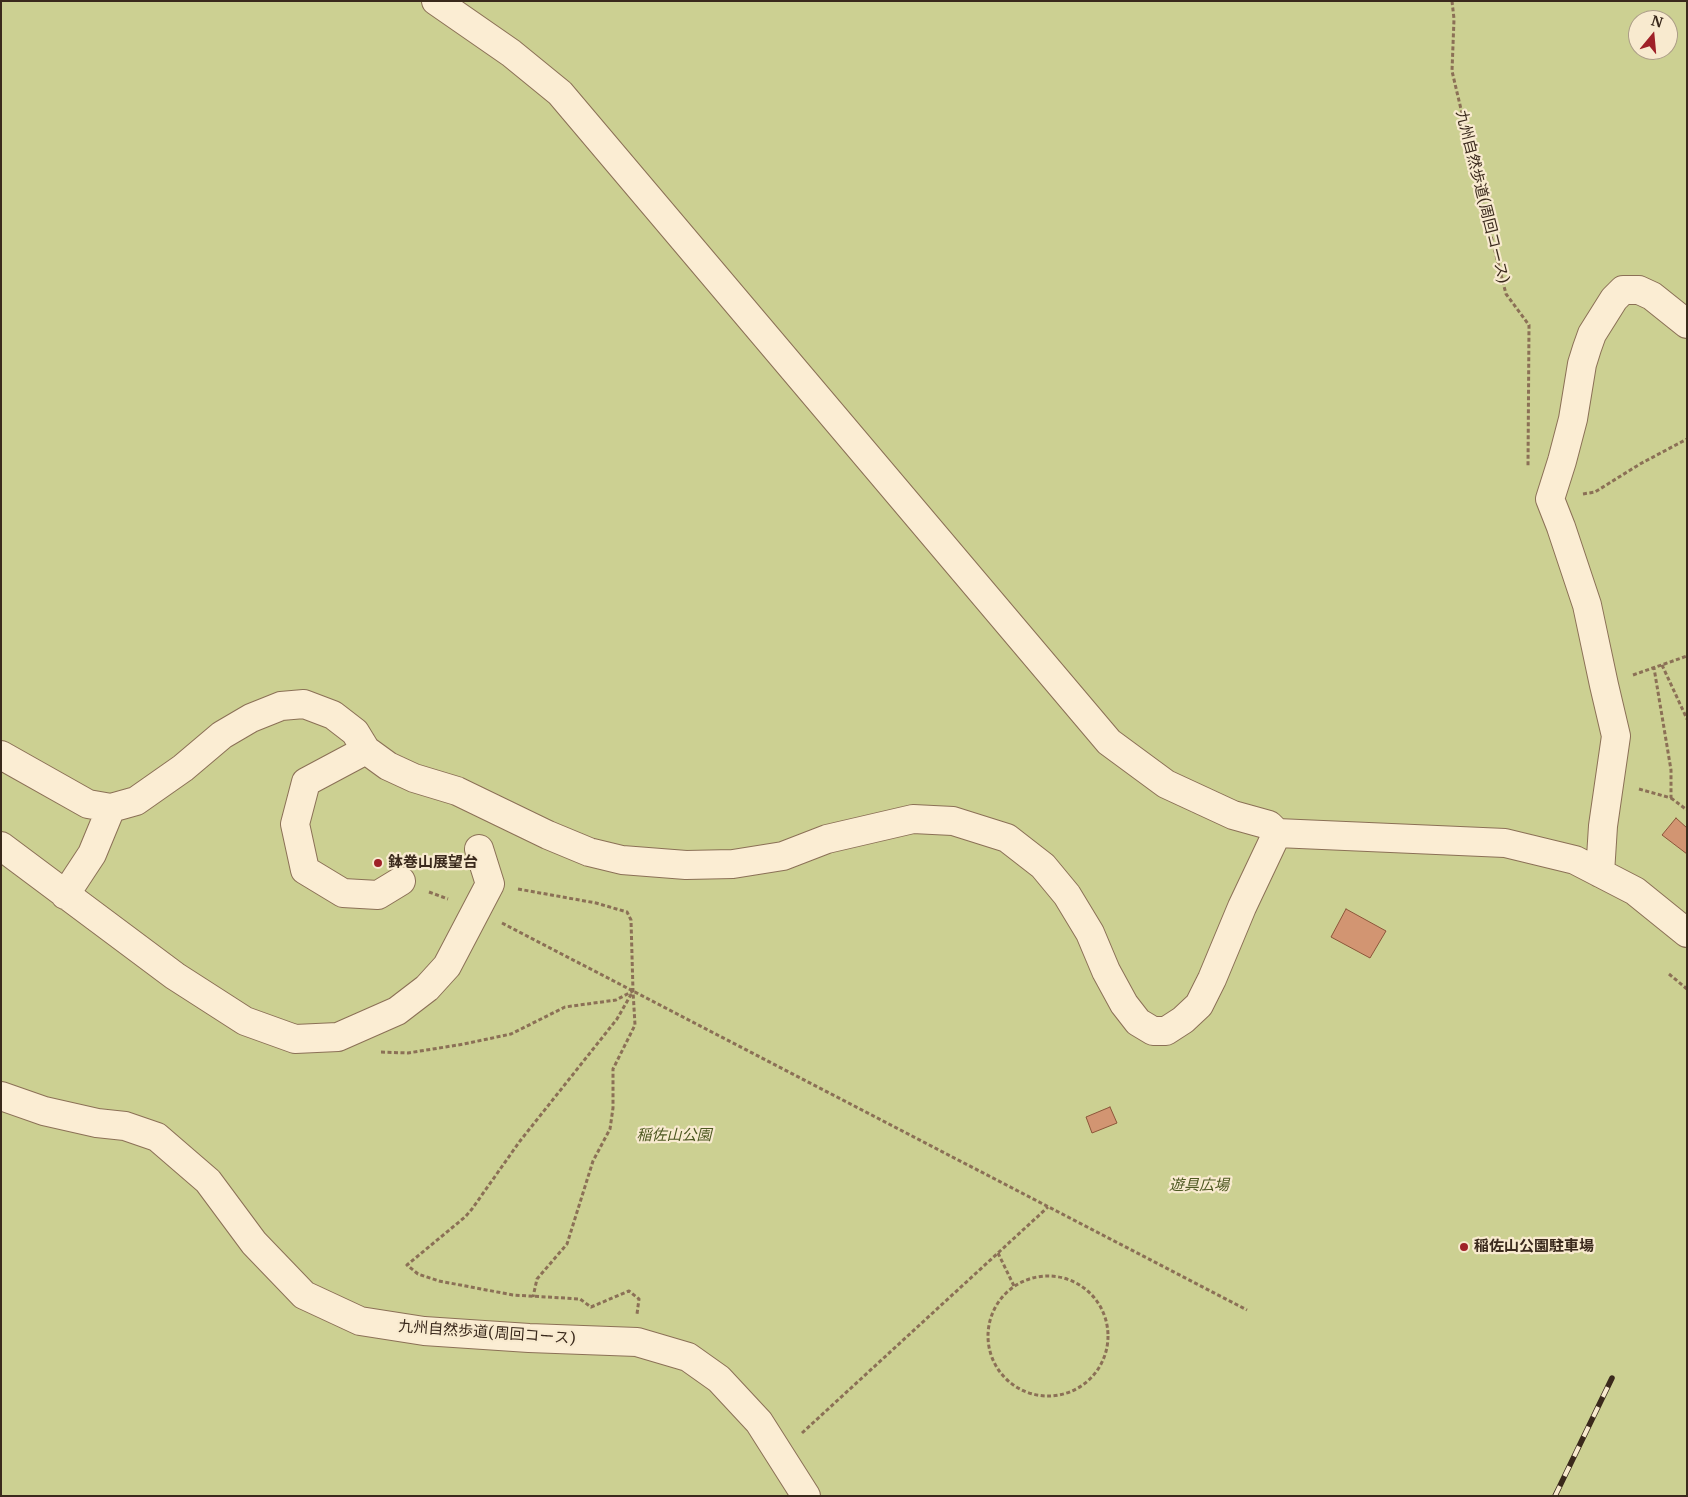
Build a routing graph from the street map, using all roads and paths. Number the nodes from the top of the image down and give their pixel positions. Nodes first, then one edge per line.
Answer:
1 (436, 1) edge
2 (1452, 1) edge
3 (1687, 324) edge
4 (1687, 439) edge
5 (1550, 499) junction
6 (1687, 656) edge
7 (1662, 665) junction
8 (1654, 668) junction
9 (1604, 685) junction
10 (1687, 719) edge
11 (366, 750) junction
12 (1, 755) edge
13 (1610, 780) junction
14 (1671, 798) junction
15 (111, 808) junction
16 (1687, 810) edge
17 (1277, 833) junction
18 (1, 846) edge
19 (480, 849) dead end
20 (1600, 873) junction
21 (401, 881) joint
22 (490, 884) junction
23 (65, 895) junction
24 (476, 910) junction
25 (1687, 933) edge
26 (1669, 974) dead end
27 (1687, 989) edge
28 (633, 991) junction
29 (338, 1037) junction
30 (1, 1096) edge
31 (1048, 1207) junction
32 (998, 1253) junction
33 (1014, 1286) junction
34 (532, 1297) junction
35 (1247, 1310) dead end
36 (632, 1342) junction
37 (779, 1454) junction
38 (806, 1496) edge

1 - 17 street
2 - 5 path, 九州自然歩道(周回コース)
3 - 5 street
4 - 5 path
5 - 9 street
6 - 7 path
7 - 8 path
7 - 10 path
8 - 9 path
8 - 14 path
9 - 13 street
11 - 15 street
11 - 17 street
11 - 21 street
12 - 15 street
13 - 14 path
13 - 20 street
14 - 16 path
15 - 23 street
17 - 20 street
18 - 23 street
19 - 22 street
20 - 25 street
21 - 24 path
22 - 24 street
22 - 28 path
23 - 29 street
24 - 28 path
24 - 29 street
26 - 27 path
28 - 29 path
28 - 31 path
28 - 34 path
28 - 34 path
30 - 36 street, 九州自然歩道(周回コース)
31 - 32 path
31 - 35 path
32 - 33 path
32 - 37 path
33 - 33 path
34 - 36 path
36 - 37 street, 九州自然歩道(周回コース)
37 - 38 street, 九州自然歩道(周回コース)

